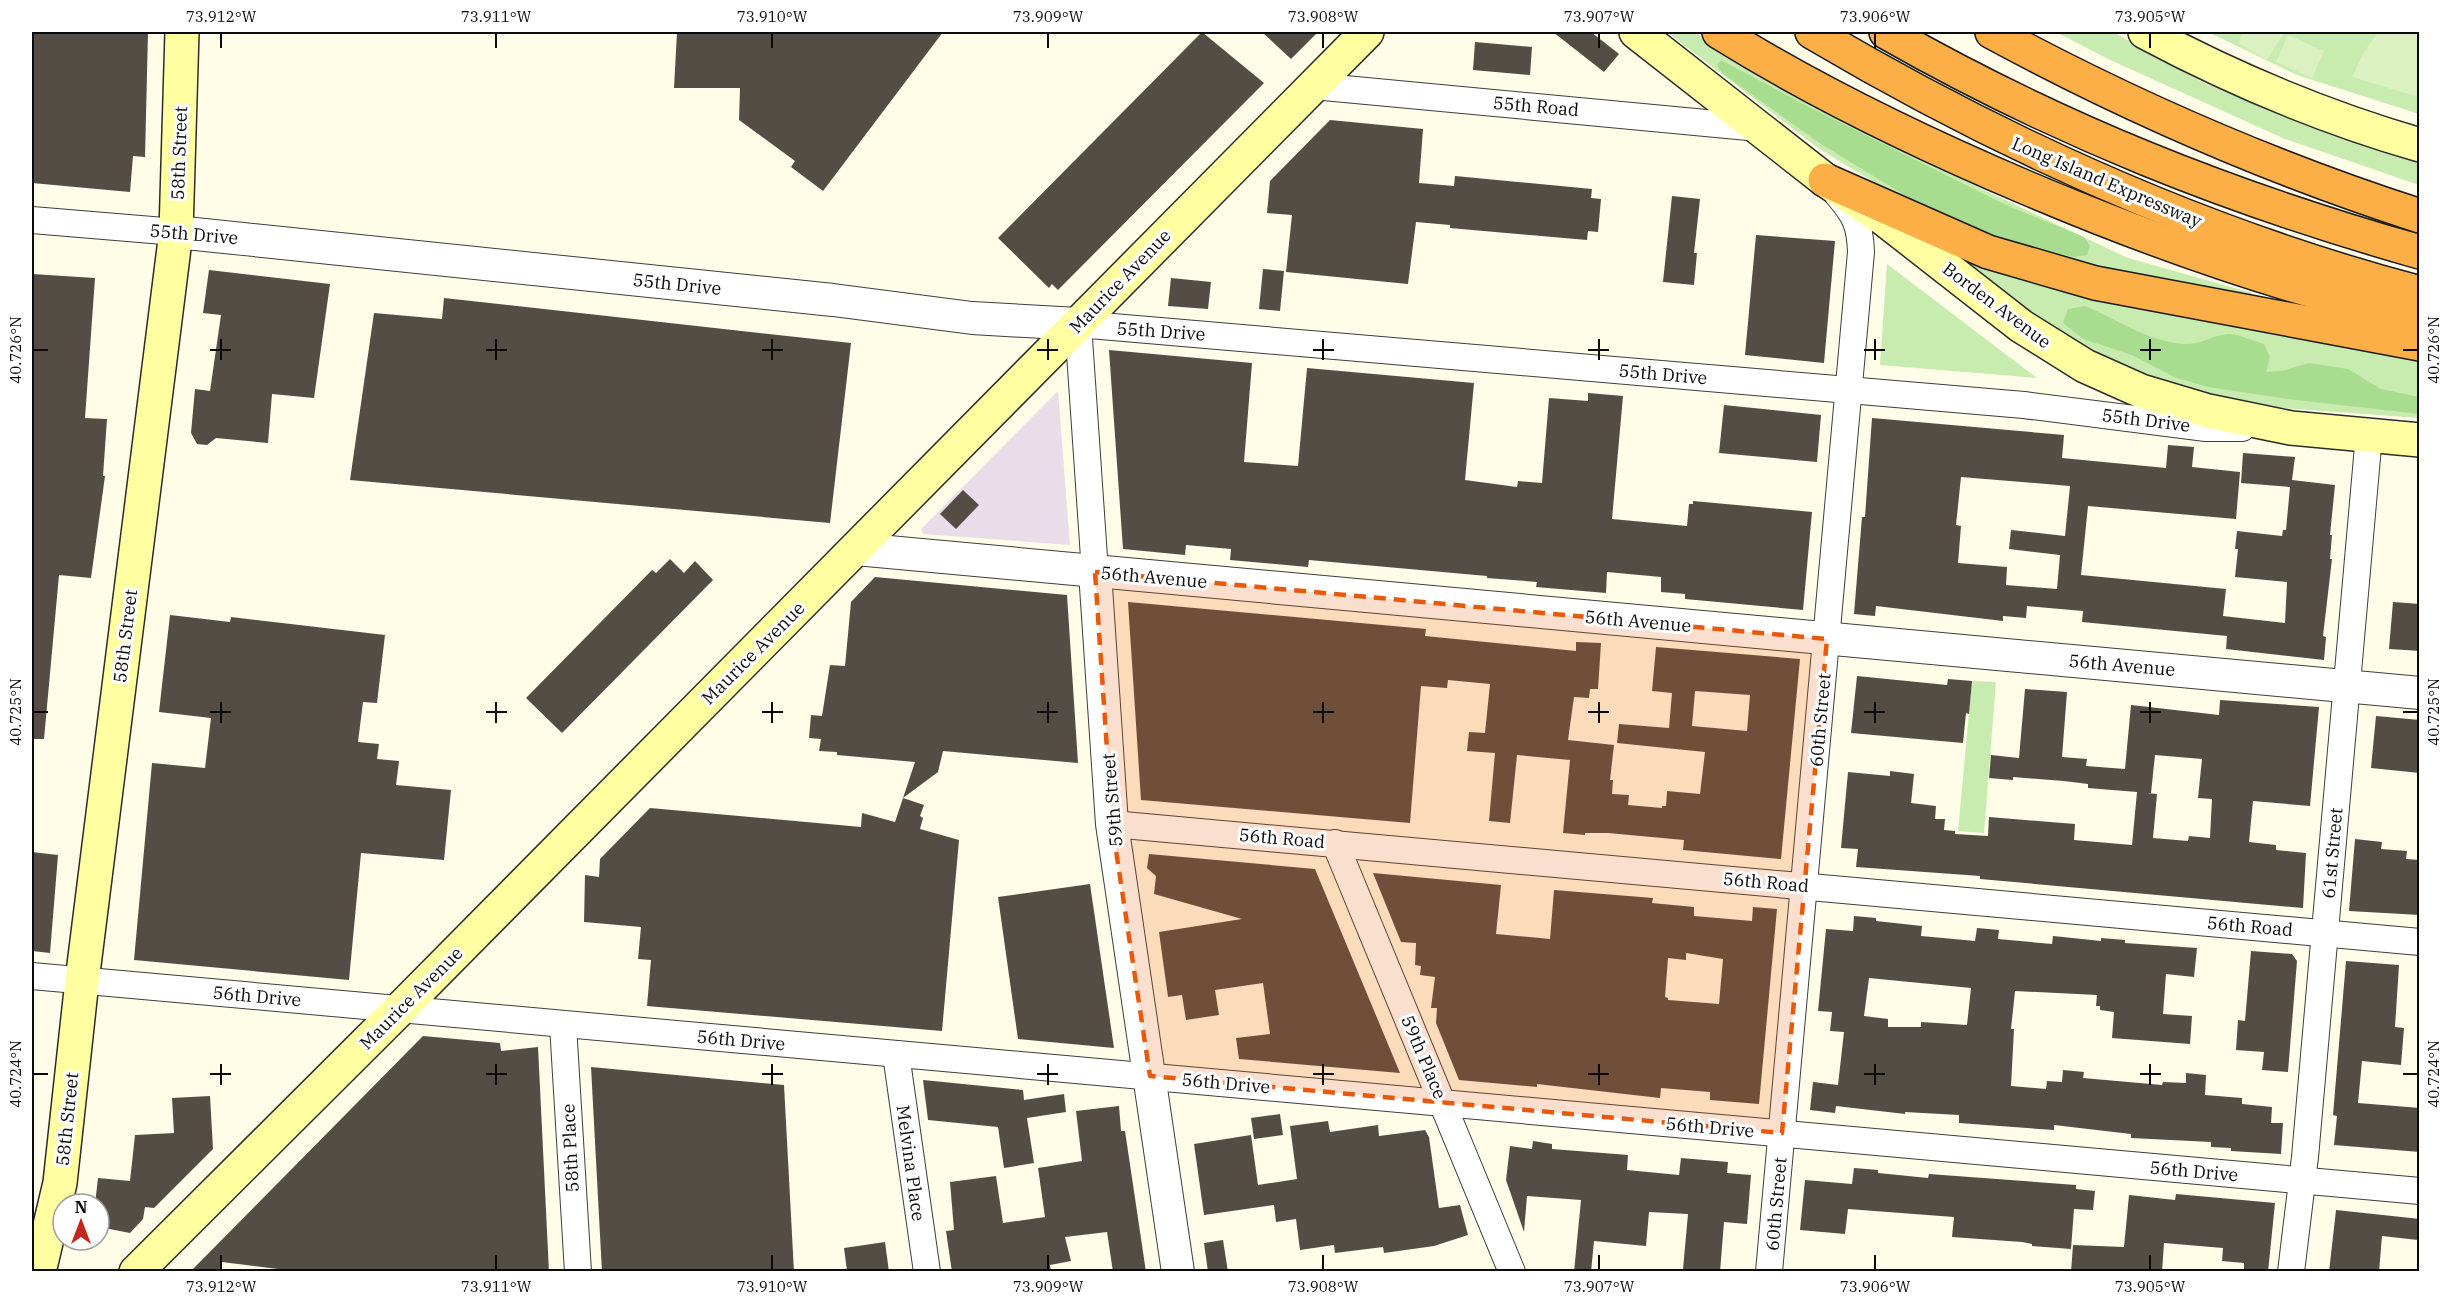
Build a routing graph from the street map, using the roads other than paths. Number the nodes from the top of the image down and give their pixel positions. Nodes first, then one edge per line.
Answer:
1 (182, 32) edge
2 (1367, 32) edge
3 (1636, 32) edge
4 (1719, 32) edge
5 (1812, 32) edge
6 (1886, 32) edge
7 (1992, 32) edge
8 (2145, 32) edge
9 (1313, 86) junction
10 (1759, 128) junction
11 (2420, 145) edge
12 (1825, 180) junction
13 (2420, 216) edge
14 (32, 220) edge
15 (176, 232) junction
16 (2420, 252) edge
17 (2420, 292) edge
18 (2420, 318) edge
19 (1078, 324) junction
20 (2420, 344) edge
21 (1847, 391) junction
22 (2290, 428) junction
23 (2369, 435) junction
24 (2420, 440) edge
25 (856, 549) junction
26 (1095, 572) junction
27 (1827, 639) junction
28 (2346, 686) junction
29 (2420, 693) edge
30 (1112, 824) junction
31 (1335, 843) junction
32 (1805, 886) junction
33 (2324, 933) junction
34 (2420, 942) edge
35 (32, 976) edge
36 (82, 981) junction
37 (401, 1008) junction
38 (563, 1025) junction
39 (896, 1054) junction
40 (1150, 1076) junction
41 (1443, 1103) junction
42 (1782, 1134) junction
43 (2302, 1181) junction
44 (2420, 1191) edge
45 (39, 1250) edge
46 (39, 1272) edge
47 (136, 1272) edge
48 (578, 1272) edge
49 (927, 1272) edge
50 (1178, 1272) edge
51 (1512, 1272) edge
52 (1769, 1272) edge
53 (2291, 1272) edge

1 - 15 main road, 58th Street
2 - 9 main road, Maurice Avenue
3 - 10 main road, Borden Avenue
4 - 18 highway
5 - 17 highway, Long Island Expressway
6 - 16 highway, Long Island Expressway
7 - 13 highway
8 - 11 main road
9 - 10 street, 55th Road
9 - 19 main road, Maurice Avenue
10 - 12 main road, Borden Avenue
12 - 20 highway
12 - 21 street, 60th Street
12 - 22 main road, Borden Avenue
14 - 15 street, 55th Drive
15 - 19 street, 55th Drive
15 - 36 main road, 58th Street
19 - 21 street, 55th Drive
19 - 25 main road, Maurice Avenue
19 - 26 street, 59th Street
21 - 22 street, 55th Drive
21 - 27 street, 60th Street
22 - 23 main road, Borden Avenue
23 - 24 main road, Borden Avenue
23 - 28 street, 61st Street
25 - 26 street, 56th Avenue
25 - 37 main road, Maurice Avenue
26 - 27 street, 56th Avenue
26 - 30 street, 59th Street
27 - 28 street, 56th Avenue
27 - 32 street, 60th Street
28 - 29 street, 56th Avenue
28 - 33 street, 61st Street
30 - 31 street, 56th Road
30 - 40 street, 59th Street
31 - 32 street, 56th Road
31 - 41 street, 59th Place
32 - 33 street, 56th Road
32 - 42 street, 60th Street
33 - 34 street, 56th Road
33 - 43 street, 61st Street
35 - 36 street, 56th Drive
36 - 37 street, 56th Drive
36 - 45 main road, 58th Street
37 - 38 street, 56th Drive
37 - 47 main road, Maurice Avenue
38 - 39 street, 56th Drive
38 - 48 street, 58th Place
39 - 40 street, 56th Drive
39 - 49 street, Melvina Place
40 - 41 street, 56th Drive
40 - 50 street, 59th Street
41 - 42 street, 56th Drive
41 - 51 street, 59th Place
42 - 43 street, 56th Drive
42 - 52 street, 60th Street
43 - 44 street, 56th Drive
43 - 53 street, 61st Street
45 - 46 main road, 58th Street

